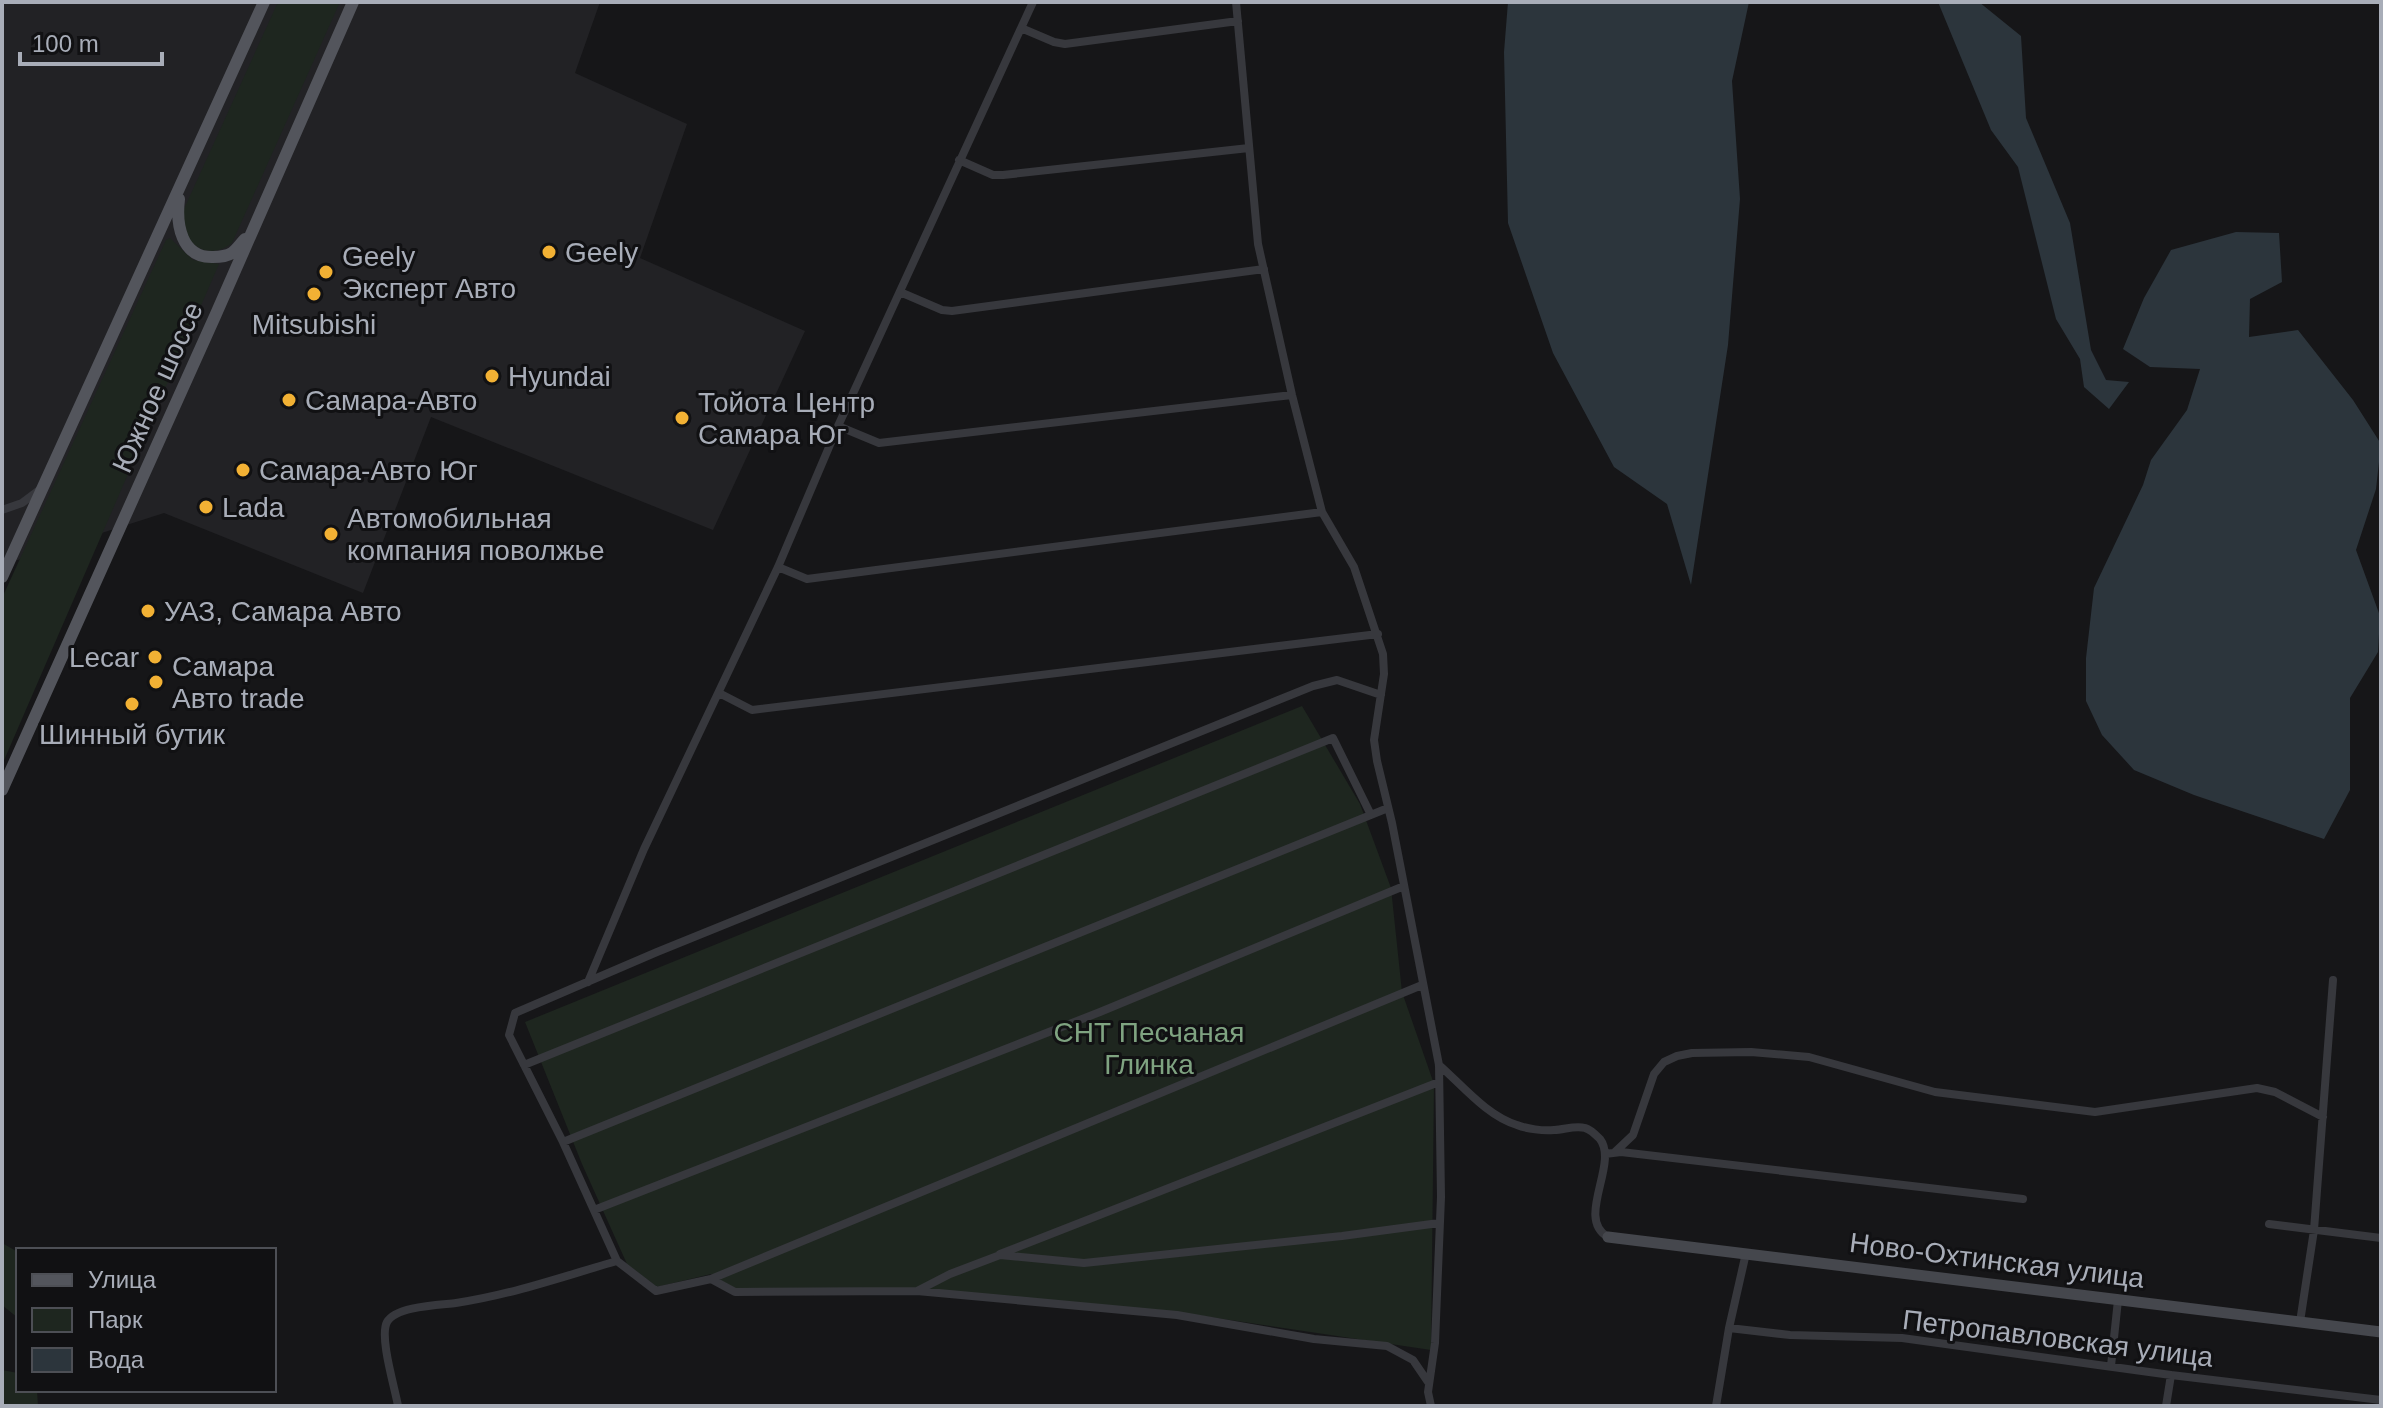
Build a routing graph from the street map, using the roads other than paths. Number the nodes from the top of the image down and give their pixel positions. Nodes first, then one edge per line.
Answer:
1 (264, 2) edge
2 (353, 2) edge
3 (1033, 2) edge
4 (1236, 2) edge
5 (1238, 21) junction
6 (1021, 28) junction
7 (1249, 148) junction
8 (959, 160) junction
9 (181, 188) junction
10 (250, 234) junction
11 (1264, 269) junction
12 (900, 292) junction
13 (1292, 395) junction
14 (838, 426) junction
15 (42, 488) junction
16 (2, 510) edge
17 (1322, 512) junction
18 (778, 567) junction
19 (2, 577) edge
20 (1378, 634) junction
21 (719, 693) junction
22 (1381, 695) junction
23 (2, 790) edge
24 (1388, 808) junction
25 (1371, 815) junction
26 (1404, 886) junction
27 (2333, 980) dead end
28 (588, 982) junction
29 (1422, 985) junction
30 (524, 1065) junction
31 (1439, 1065) junction
32 (1439, 1082) junction
33 (2323, 1117) junction
34 (563, 1142) junction
35 (1610, 1153) junction
36 (2023, 1199) dead end
37 (594, 1210) junction
38 (1439, 1223) junction
39 (2269, 1224) dead end
40 (2314, 1230) junction
41 (1608, 1237) joint
42 (2381, 1238) edge
43 (1746, 1253) junction
44 (1000, 1255) junction
45 (617, 1261) junction
46 (711, 1279) junction
47 (917, 1291) junction
48 (2118, 1300) junction
49 (2300, 1322) junction
50 (1729, 1328) junction
51 (2381, 1332) edge
52 (2111, 1366) junction
53 (2171, 1375) junction
54 (1428, 1382) junction
55 (2381, 1400) edge
56 (398, 1406) edge
57 (1431, 1406) edge
58 (1716, 1406) edge
59 (2166, 1406) edge

1 - 9 main road
2 - 10 main road, Южное шоссе
3 - 6 street
4 - 5 street
5 - 6 street
5 - 7 street
6 - 8 street
7 - 8 street
7 - 11 street
8 - 12 street
9 - 10 main road
9 - 15 main road
10 - 23 main road, Южное шоссе
11 - 12 street
11 - 13 street
12 - 14 street
13 - 14 street
13 - 17 street
14 - 18 street
15 - 16 street
15 - 19 main road
17 - 18 street
17 - 20 street
18 - 21 street
20 - 21 street
20 - 22 street
21 - 28 street
22 - 24 street
22 - 28 street
24 - 25 street
24 - 26 street
25 - 30 street
25 - 34 street
26 - 29 street
26 - 37 street
27 - 33 street
28 - 30 street
29 - 31 street
29 - 46 street
30 - 34 street
31 - 32 street
31 - 35 street
32 - 38 street
32 - 44 street
33 - 35 street
33 - 40 street
34 - 37 street
35 - 36 street
35 - 41 street
37 - 45 street
38 - 44 street
38 - 54 street
39 - 40 street
40 - 42 street
40 - 49 street
41 - 43 street, Ново-Охтинская улица
43 - 48 street, Ново-Охтинская улица
43 - 50 street
44 - 47 street
45 - 46 street
45 - 56 street
46 - 47 street
47 - 54 street
48 - 49 street, Ново-Охтинская улица
48 - 52 street
49 - 51 street, Ново-Охтинская улица
50 - 52 street, Петропавловская улица
50 - 58 street
52 - 53 street, Петропавловская улица
53 - 55 street, Петропавловская улица
53 - 59 street
54 - 57 street

